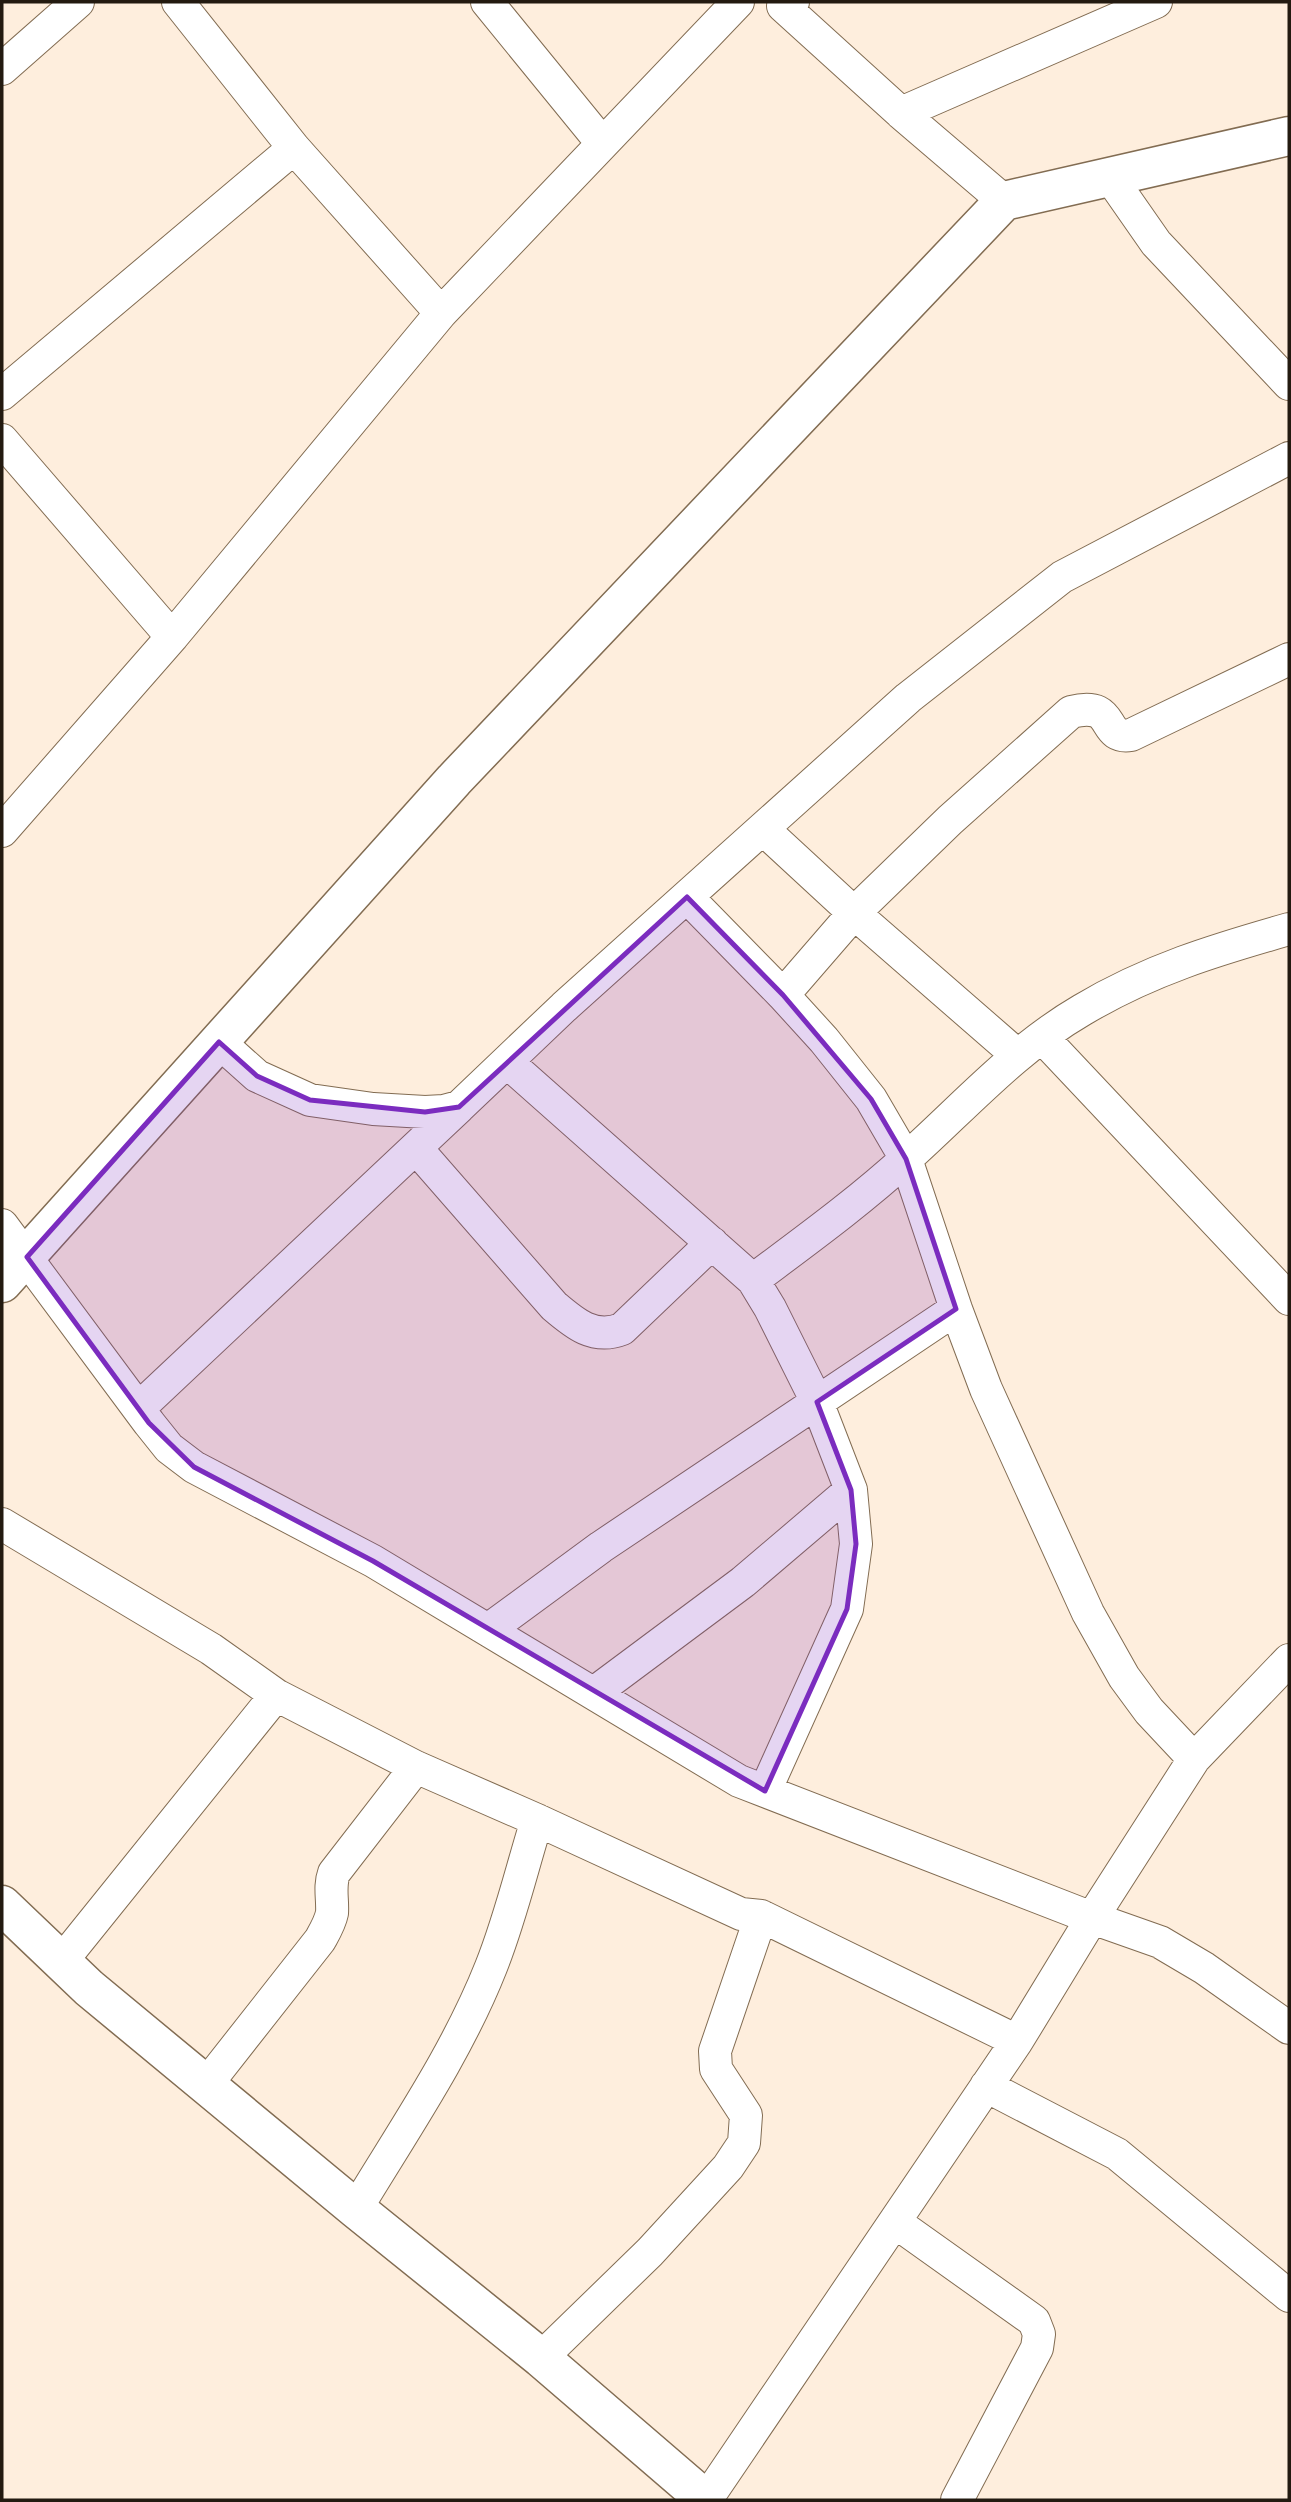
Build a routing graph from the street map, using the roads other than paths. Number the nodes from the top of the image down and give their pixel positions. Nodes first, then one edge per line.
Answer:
1 (78, 2) edge
2 (178, 2) edge
3 (487, 2) edge
4 (738, 2) edge
5 (1156, 2) edge
6 (785, 3) edge
7 (2, 69) edge
8 (901, 113) junction
9 (1289, 136) edge
10 (602, 143) junction
11 (294, 148) junction
12 (1110, 177) junction
13 (1004, 201) junction
14 (441, 313) junction
15 (1289, 384) edge
16 (2, 394) edge
17 (2, 440) edge
18 (1289, 458) edge
19 (172, 636) junction
20 (1289, 659) edge
21 (3, 827) edge
22 (763, 829) junction
23 (687, 897) junction
24 (854, 913) junction
25 (1289, 929) edge
26 (783, 995) junction
27 (219, 1042) junction
28 (1029, 1046) junction
29 (507, 1062) junction
30 (459, 1107) junction
31 (416, 1148) junction
32 (906, 1159) junction
33 (2, 1225) edge
34 (712, 1243) junction
35 (14, 1270) edge
36 (753, 1280) junction
37 (1289, 1298) edge
38 (956, 1309) junction
39 (817, 1402) junction
40 (139, 1408) junction
41 (851, 1490) junction
42 (2, 1524) edge
43 (488, 1630) junction
44 (1289, 1660) edge
45 (594, 1693) junction
46 (276, 1695) junction
47 (1194, 1759) junction
48 (416, 1767) junction
49 (765, 1791) junction
50 (537, 1820) junction
51 (2, 1905) edge
52 (761, 1916) junction
53 (1092, 1918) junction
54 (61, 1962) junction
55 (1289, 2028) edge
56 (1017, 2041) junction
57 (206, 2085) junction
58 (986, 2086) junction
59 (356, 2209) junction
60 (895, 2222) junction
61 (1289, 2296) edge
62 (541, 2358) junction
63 (706, 2500) edge
64 (957, 2500) edge

1 - 7 street
2 - 11 street
3 - 10 street
4 - 10 street
5 - 8 street
6 - 8 street
8 - 13 street
9 - 12 street
10 - 14 street
11 - 14 street
11 - 16 street
12 - 13 street
12 - 15 street
13 - 27 street
14 - 19 street
17 - 19 street
18 - 22 street
19 - 21 street
20 - 24 street
22 - 23 street
22 - 24 street
23 - 26 street
23 - 29 street
24 - 26 street
24 - 28 street
25 - 28 street
26 - 32 street
27 - 30 street
27 - 35 street
28 - 32 street
28 - 37 street
29 - 30 street
29 - 34 street
30 - 31 street
31 - 34 street
31 - 40 street
32 - 36 street
32 - 38 street
33 - 35 street
34 - 36 street
35 - 40 street
36 - 39 street
38 - 39 street
38 - 47 street
39 - 41 street
39 - 43 street
40 - 43 street
41 - 45 street
41 - 49 street
42 - 46 street
43 - 45 street
44 - 47 street
45 - 49 street
46 - 48 street
46 - 54 street
47 - 53 street
48 - 50 street
48 - 57 street
49 - 53 street
50 - 52 street
50 - 59 street
51 - 54 street
52 - 56 street
52 - 62 street
53 - 55 street
53 - 56 street
54 - 57 street
56 - 58 street
57 - 59 street
58 - 60 street
58 - 61 street
59 - 62 street
60 - 63 street
60 - 64 street
62 - 63 street

